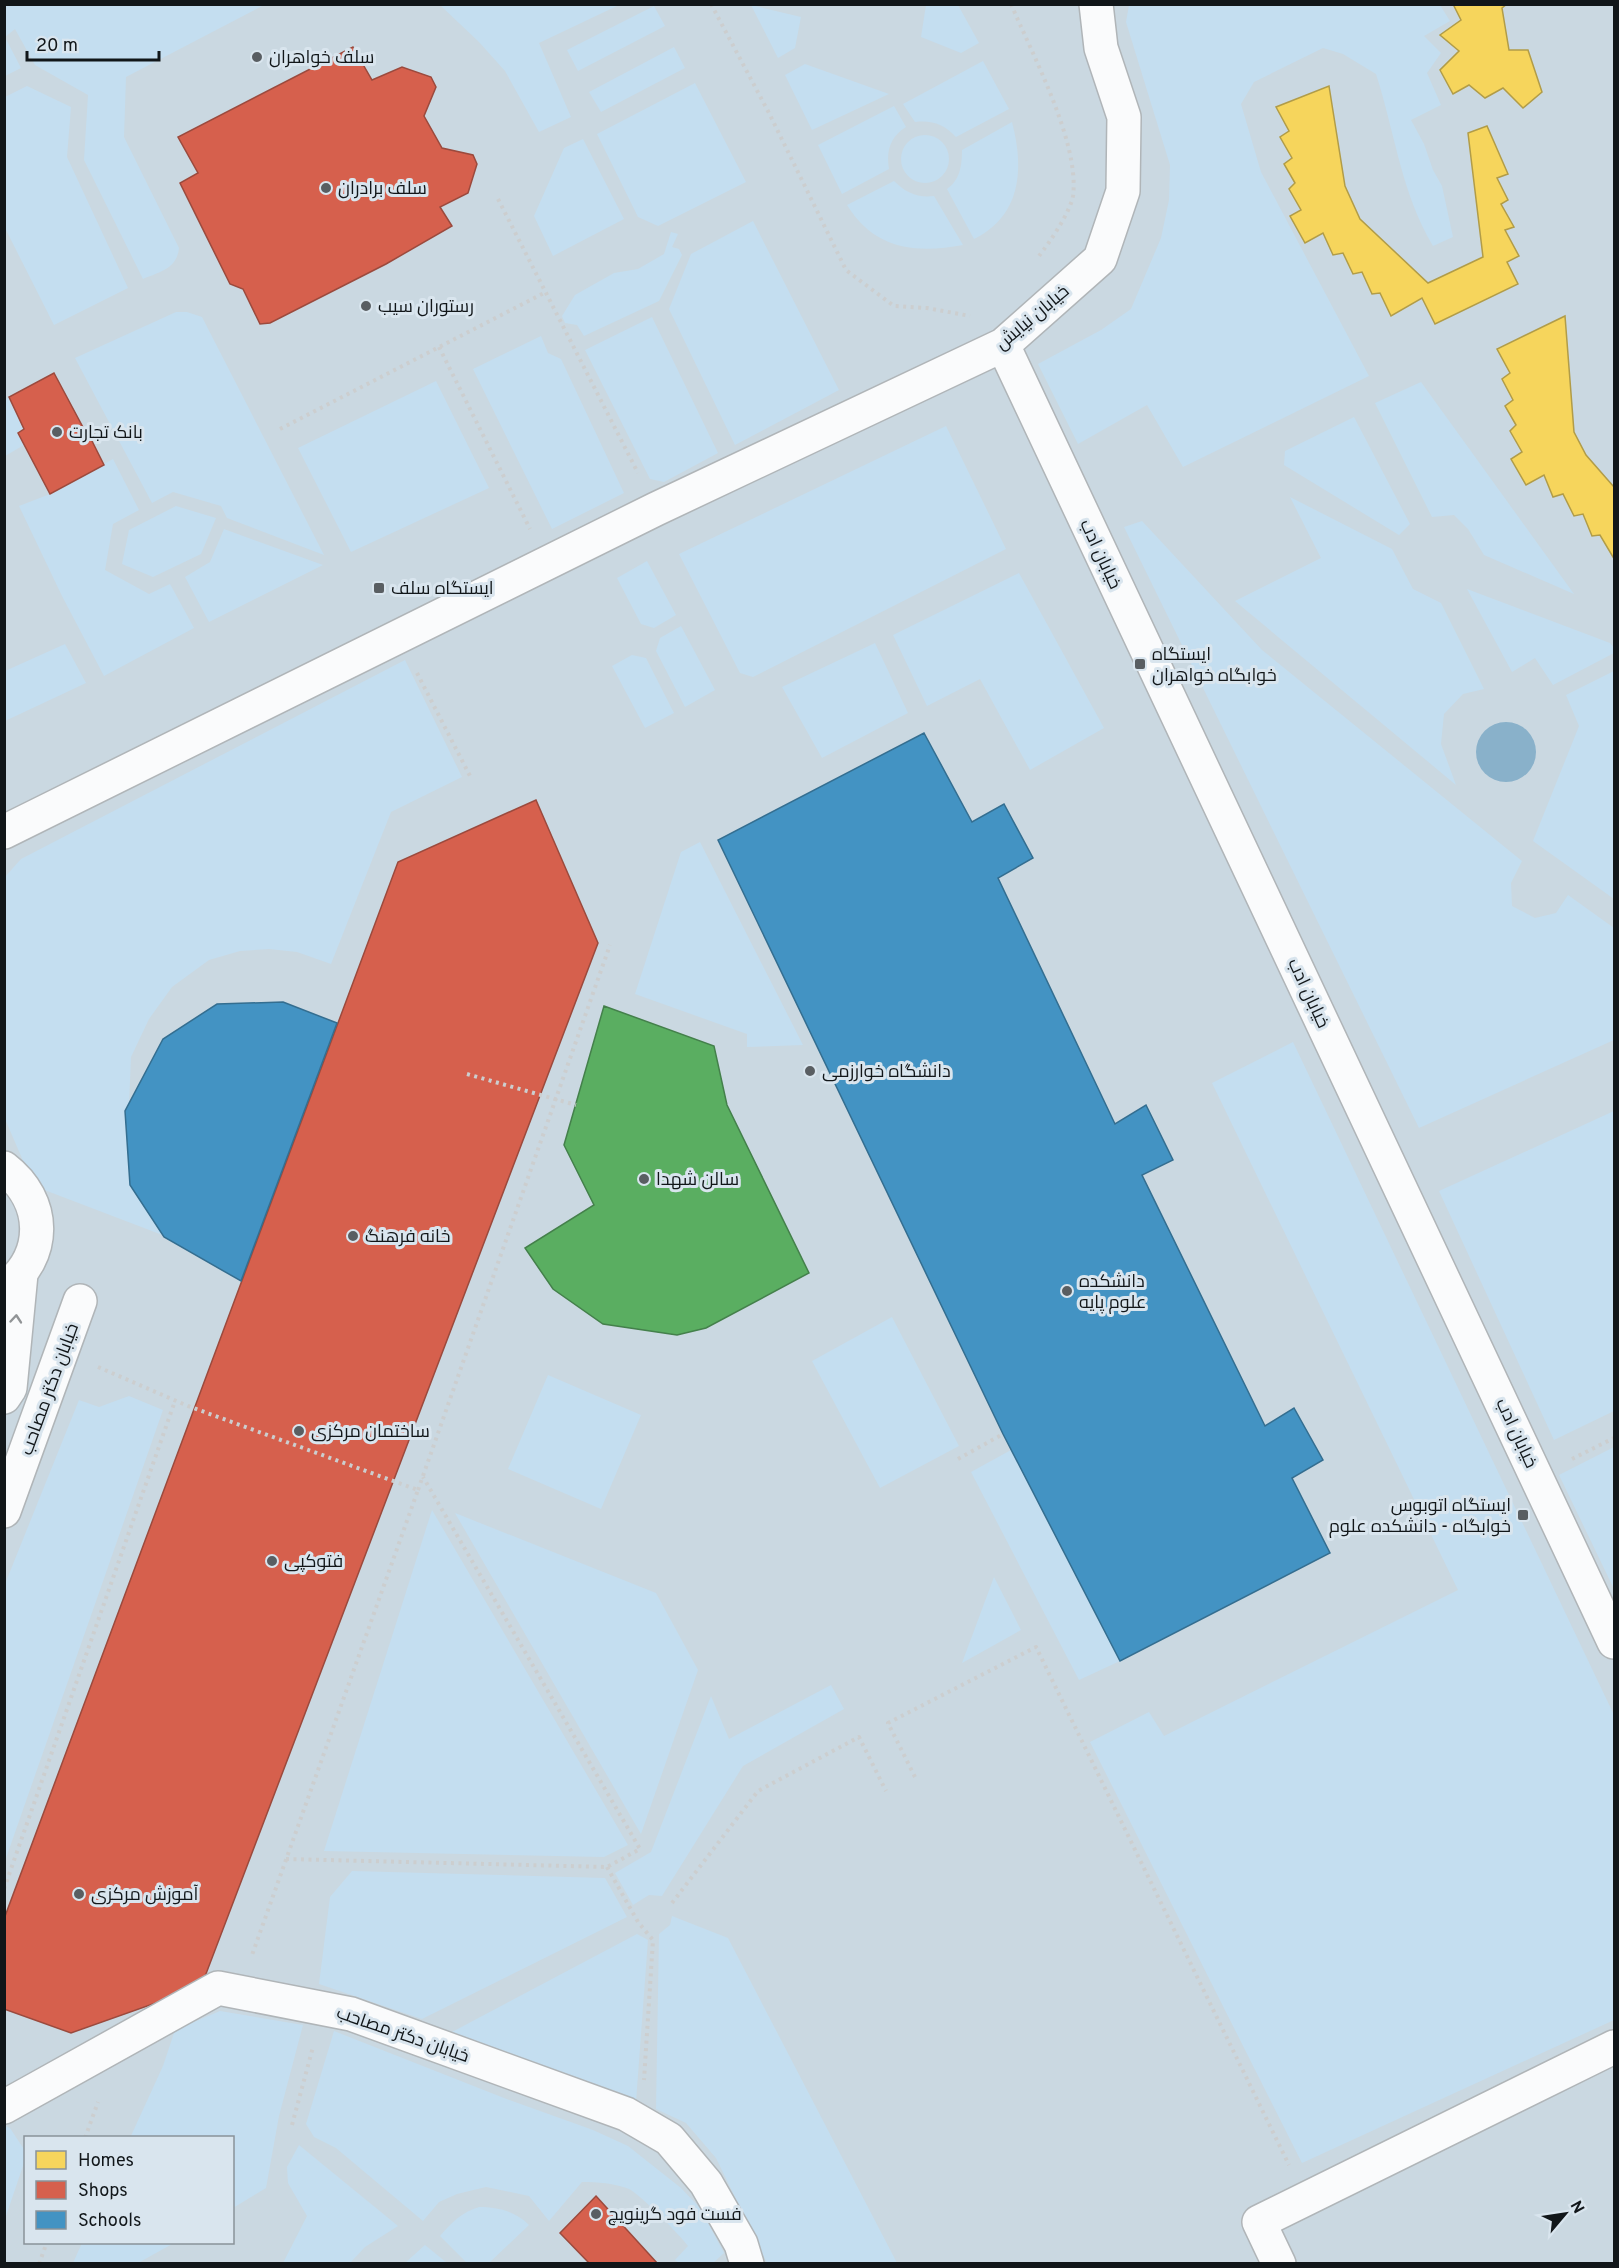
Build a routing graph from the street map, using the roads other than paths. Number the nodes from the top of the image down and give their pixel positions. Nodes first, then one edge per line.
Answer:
1 (1096, 4) edge
2 (1003, 345) junction
3 (4, 832) edge
4 (4, 1168) edge
5 (13, 1282) edge
6 (80, 1301) dead end
7 (4, 1397) edge
8 (4, 1511) edge
9 (1614, 1642) edge
10 (1614, 2047) edge
11 (4, 2107) edge
12 (747, 2264) edge
13 (1280, 2264) edge

1 - 2 lane, خیابان نیایش
2 - 3 lane, خیابان نیایش
2 - 9 lane, خیابان ادب
4 - 5 lane
7 -> 5 lane
6 - 8 lane, خیابان دکتر مصاحب
10 - 13 lane
11 - 12 lane, خیابان دکتر مصاحب

